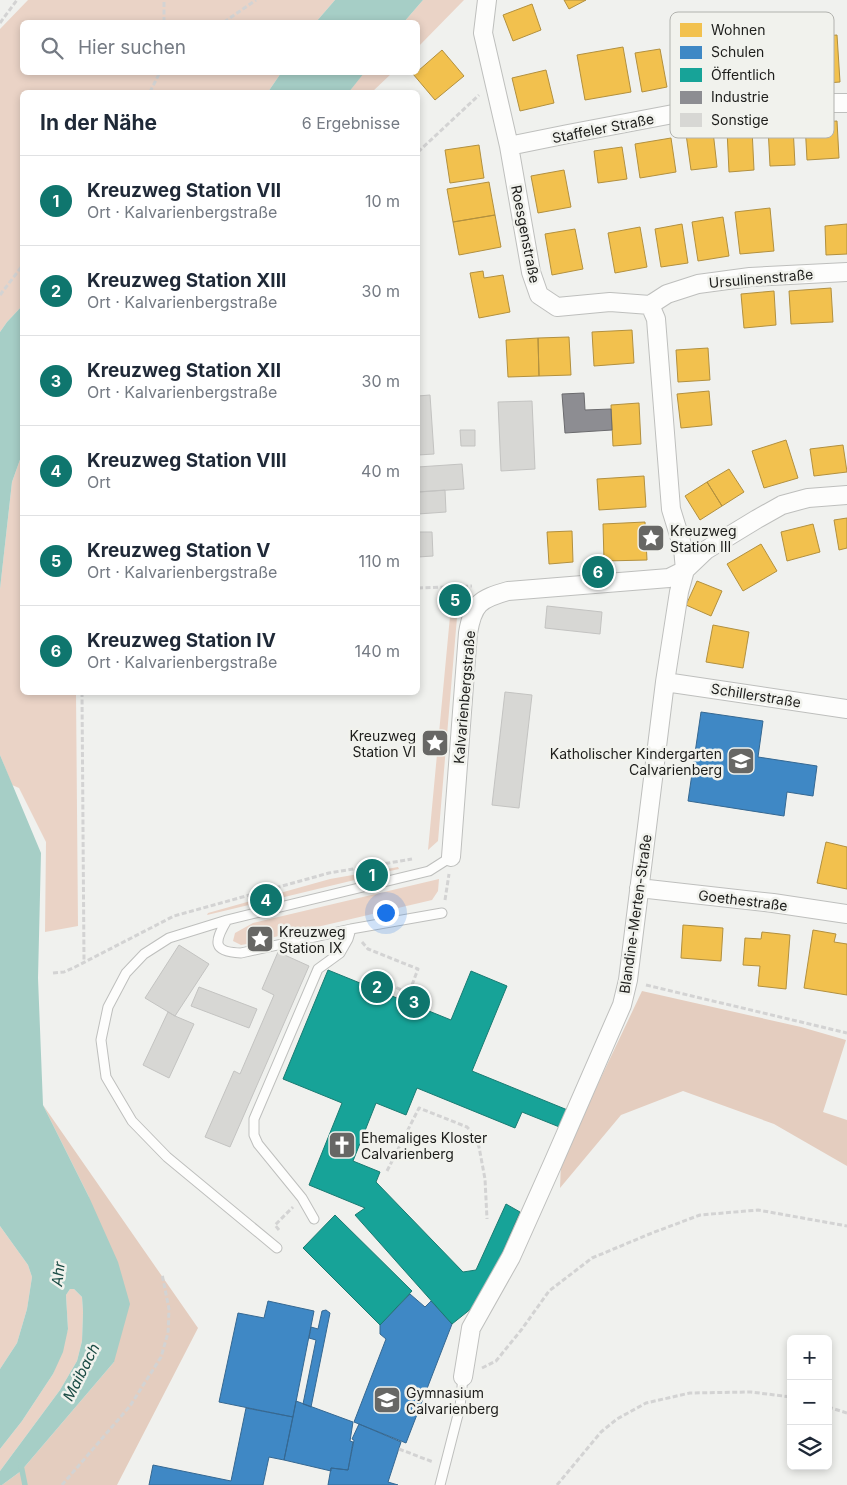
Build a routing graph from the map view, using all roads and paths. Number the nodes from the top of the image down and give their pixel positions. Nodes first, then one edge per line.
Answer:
1 (17, 0) edge
2 (164, 0) edge
3 (256, 0) edge
4 (487, 0) edge
5 (164, 20) edge
6 (227, 20) edge
7 (0, 23) edge
8 (158, 75) edge
9 (495, 82) junction
10 (151, 90) edge
11 (834, 103) edge
12 (847, 103) edge
13 (670, 115) edge
14 (509, 146) junction
15 (420, 150) edge
16 (20, 269) edge
17 (847, 272) edge
18 (0, 295) edge
19 (650, 305) junction
20 (847, 495) edge
21 (685, 570) junction
22 (477, 586) dead end
23 (420, 588) edge
24 (665, 682) junction
25 (82, 695) edge
26 (847, 709) edge
27 (450, 857) joint
28 (449, 877) dead end
29 (639, 888) junction
30 (442, 913) joint
31 (847, 914) edge
32 (227, 920) junction
33 (351, 929) junction
34 (368, 949) dead end
35 (84, 962) dead end
36 (628, 980) junction
37 (370, 987) dead end
38 (847, 1033) edge
39 (387, 1171) dead end
40 (302, 1198) junction
41 (314, 1219) dead end
42 (488, 1219) dead end
43 (847, 1226) edge
44 (277, 1248) joint
45 (162, 1274) dead end
46 (463, 1377) junction
47 (787, 1396) edge
48 (832, 1408) edge
49 (847, 1413) edge
50 (399, 1449) dead end
51 (430, 1461) dead end
52 (62, 1485) edge
53 (440, 1485) edge
54 (557, 1485) edge

1 - 7 path
2 - 5 path
3 - 6 path
4 - 9 street, Roesgenstraße
8 - 10 path
9 - 14 street, Roesgenstraße
9 - 15 path
11 - 12 street, Staffeler Straße
13 - 14 street, Staffeler Straße
14 - 19 street, Roesgenstraße
16 - 18 path
17 - 19 street, Ursulinenstraße
19 - 21 street
20 - 21 street, Kalvarienbergstraße
21 - 24 street, Blandine-Merten-Straße
21 - 27 street, Kalvarienbergstraße
22 - 23 path
24 - 26 street, Schillerstraße
24 - 29 street, Blandine-Merten-Straße
25 - 35 path
27 - 32 lane
28 - 30 path
29 - 31 street, Goethestraße
29 - 36 street, Blandine-Merten-Straße
30 - 33 lane
32 - 33 lane
32 - 44 lane
33 - 40 lane
34 - 37 path
36 - 38 path
36 - 46 street, Blandine-Merten-Straße
39 - 42 path
40 - 41 lane
40 - 44 path
43 - 46 path
45 - 52 path
46 - 53 lane
47 - 54 path
48 - 49 path
50 - 51 path

